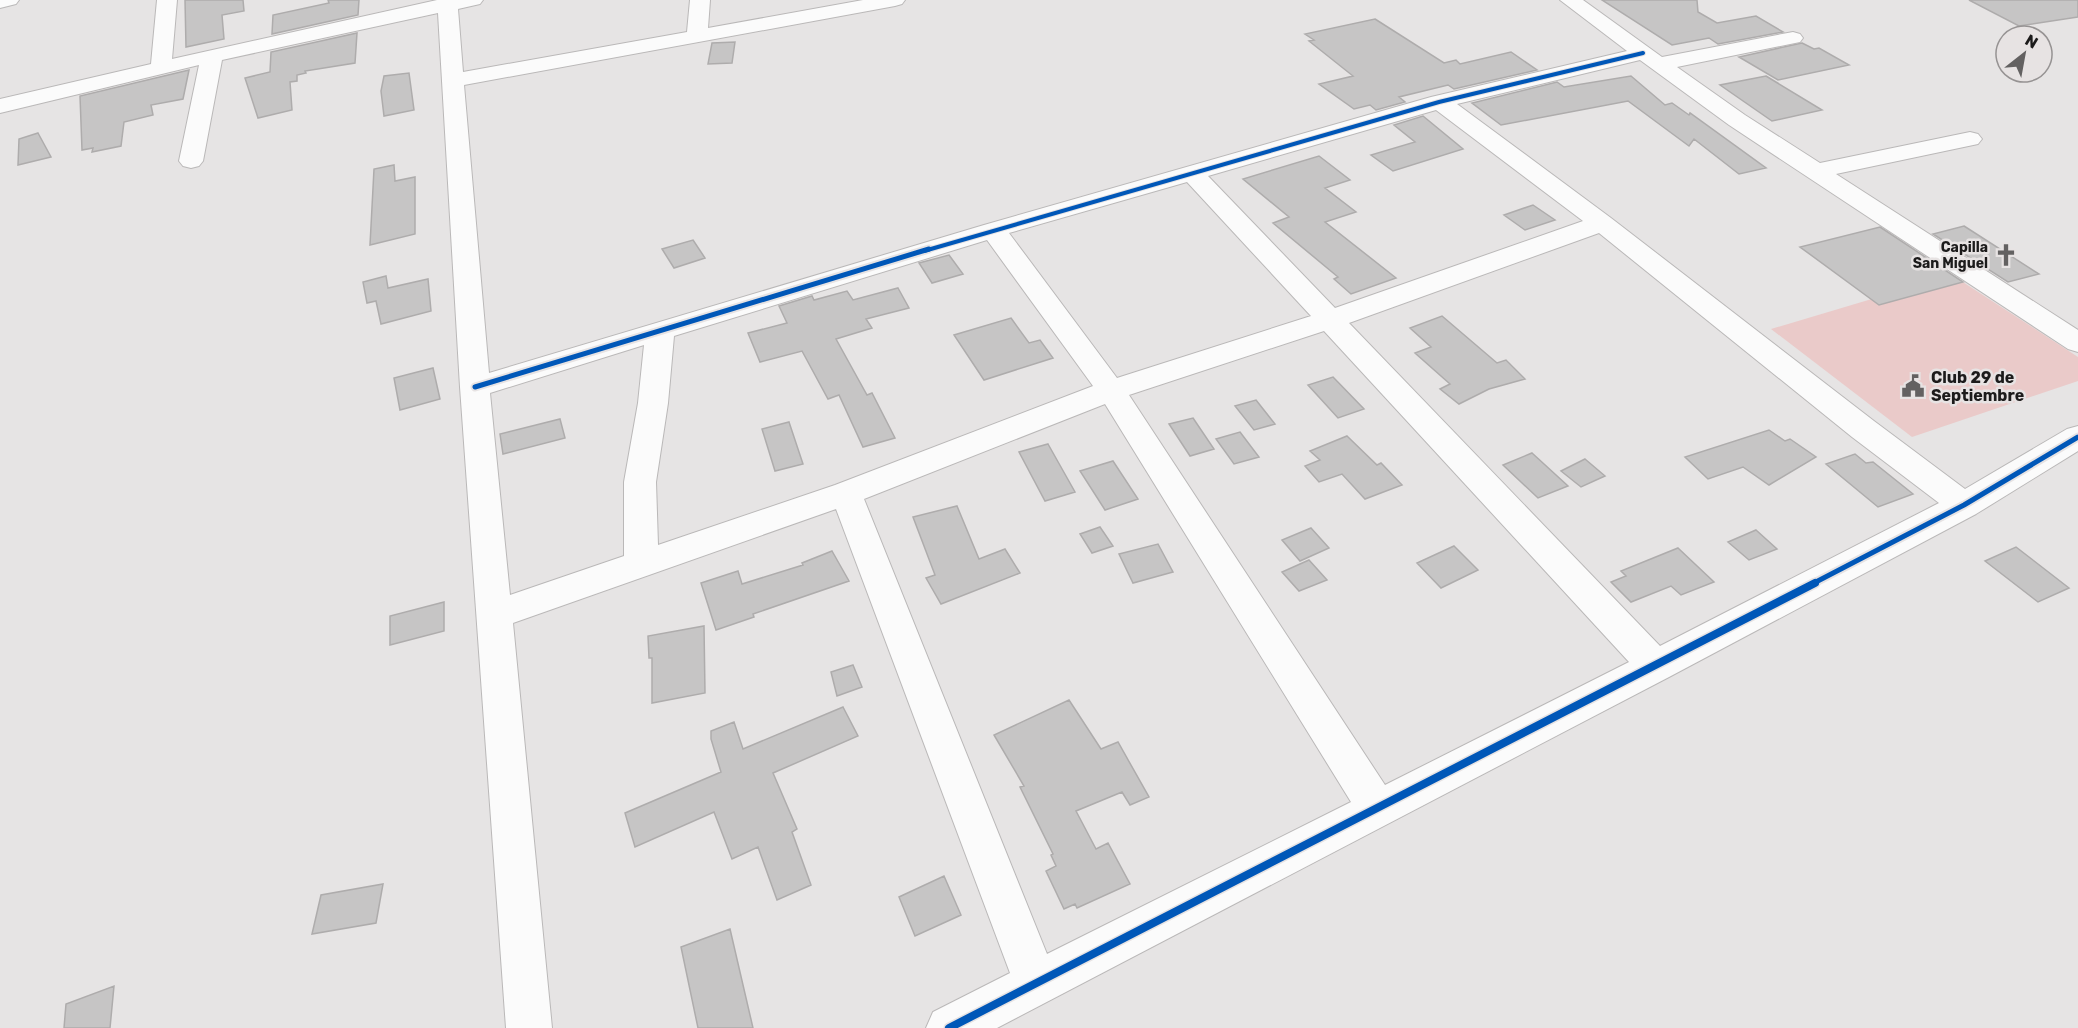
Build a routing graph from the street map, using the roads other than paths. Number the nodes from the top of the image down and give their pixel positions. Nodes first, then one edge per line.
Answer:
1 (9, 0) edge
2 (167, 0) edge
3 (700, 0) edge
4 (894, 0) edge
5 (1570, 0) edge
6 (456, 1) edge
7 (0, 2) edge
8 (697, 36) junction
9 (1793, 38) dead end
10 (212, 56) junction
11 (1650, 58) junction
12 (161, 68) junction
13 (452, 81) junction
14 (1439, 102) junction
15 (0, 106) edge
16 (1970, 139) dead end
17 (191, 161) dead end
18 (1817, 171) junction
19 (1192, 173) junction
20 (1602, 223) junction
21 (993, 230) junction
22 (1329, 320) junction
23 (660, 331) junction
24 (2078, 343) edge
25 (475, 387) junction
26 (1111, 390) junction
27 (2078, 437) edge
28 (846, 493) junction
29 (1964, 505) junction
30 (640, 564) junction
31 (495, 615) junction
32 (1656, 666) junction
33 (1377, 808) junction
34 (1036, 982) junction
35 (529, 1028) edge
36 (950, 1028) edge

1 - 7 street
2 - 12 street
3 - 8 street
4 - 8 street
5 - 11 street
6 - 10 street
6 - 13 street
8 - 13 street
9 - 11 street
10 - 12 street
10 - 17 street
11 - 14 street
11 - 18 street
12 - 15 street
13 - 25 street
14 - 19 street
14 - 20 street
16 - 18 street
18 - 24 street
19 - 21 street
19 - 22 street
20 - 22 street
20 - 29 street
21 - 23 street
21 - 26 street
22 - 26 street
22 - 32 street
23 - 25 street
23 - 30 street
25 - 31 street
26 - 28 street
26 - 33 street
27 - 29 street
28 - 30 street
28 - 34 street
29 - 32 street
30 - 31 street
31 - 35 street
32 - 33 street
33 - 34 street
34 - 36 street

